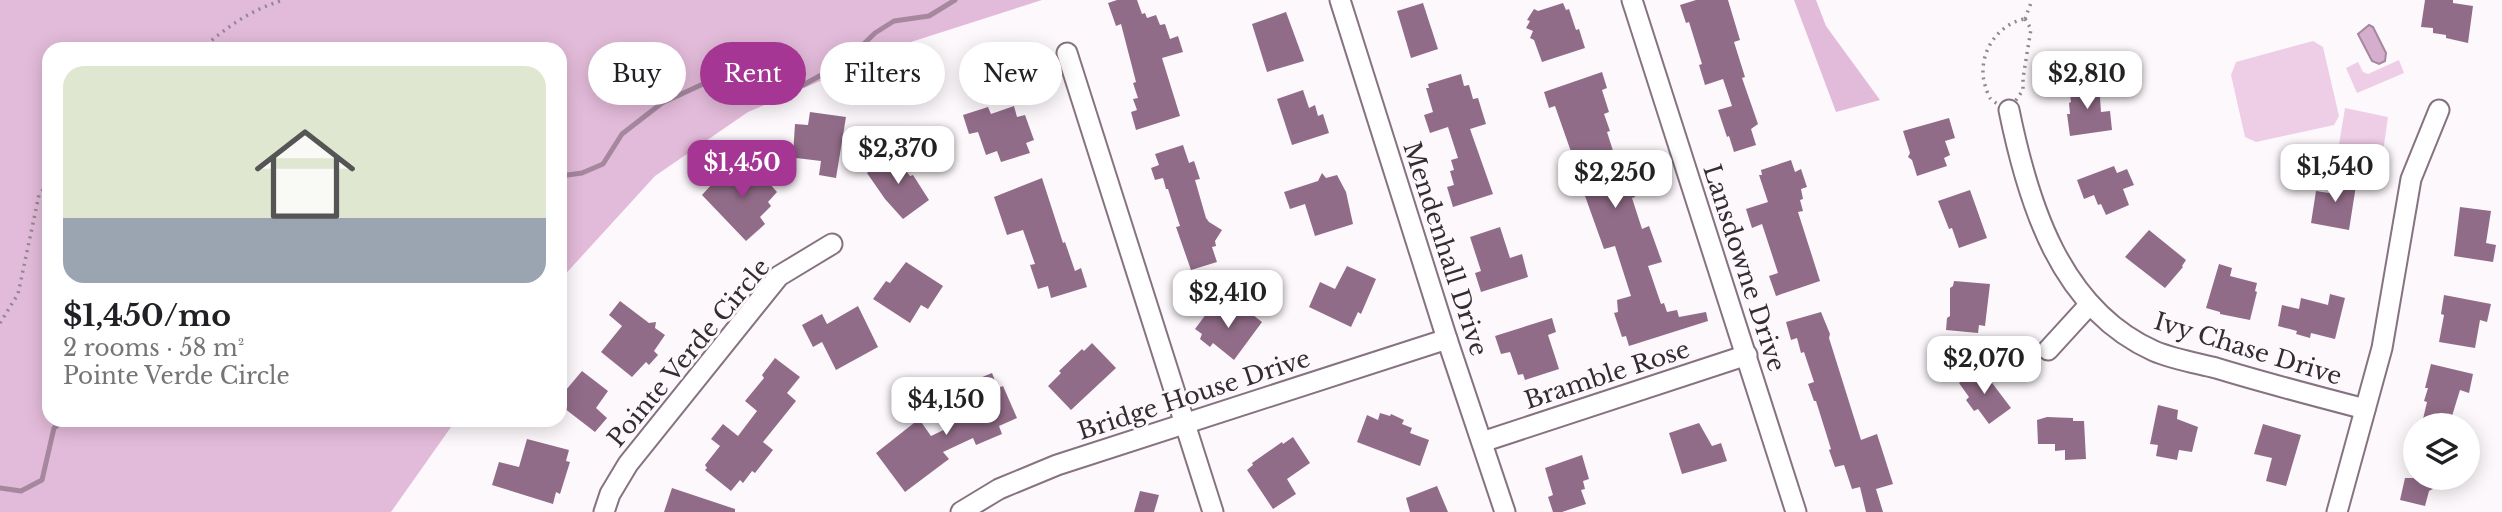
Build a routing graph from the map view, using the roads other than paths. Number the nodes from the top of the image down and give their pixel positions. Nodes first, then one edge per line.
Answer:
1 (1340, 0) edge
2 (1632, 0) edge
3 (1067, 53) dead end
4 (2009, 110) road end
5 (2439, 110) dead end
6 (832, 244) dead end
7 (2090, 304) junction
8 (1447, 339) junction
9 (2048, 350) dead end
10 (1747, 355) junction
11 (2365, 409) junction
12 (1185, 424) junction
13 (1482, 442) junction
14 (604, 512) edge
15 (961, 512) edge
16 (1213, 512) edge
17 (1505, 512) edge
18 (1796, 512) edge
19 (2337, 512) edge

1 - 8 street, Mendenhall Drive
2 - 10 street, Lansdowne Drive
3 - 12 street
4 - 7 street, Ivy Chase Drive
5 - 11 street
6 - 14 street, Pointe Verde Circle
7 - 9 street
7 - 11 street, Ivy Chase Drive
8 - 12 street, Bridge House Drive
8 - 13 street, Mendenhall Drive
10 - 13 street, Bramble Rose
10 - 18 street, Lansdowne Drive
11 - 19 street
12 - 15 street, Bridge House Drive
12 - 16 street
13 - 17 street, Mendenhall Drive

